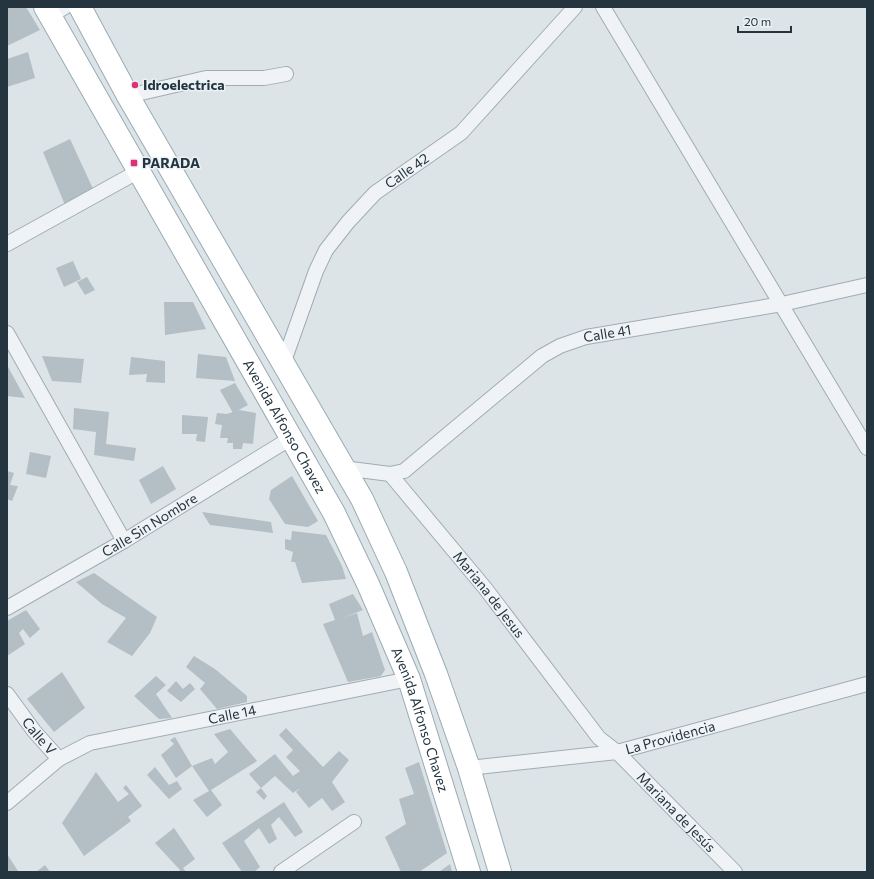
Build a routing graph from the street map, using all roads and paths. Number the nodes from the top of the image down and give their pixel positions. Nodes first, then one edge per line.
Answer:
1 (80, 7) edge
2 (575, 7) edge
3 (603, 7) edge
4 (53, 10) edge
5 (286, 74) dead end
6 (128, 96) junction
7 (139, 171) junction
8 (7, 244) edge
9 (867, 285) edge
10 (782, 304) junction
11 (7, 333) edge
12 (283, 364) junction
13 (291, 438) junction
14 (867, 448) edge
15 (343, 468) junction
16 (390, 474) junction
17 (124, 540) junction
18 (7, 608) edge
19 (409, 679) junction
20 (867, 684) edge
21 (7, 694) edge
22 (617, 752) junction
23 (59, 759) junction
24 (469, 768) junction
25 (7, 803) edge
26 (354, 822) dead end
27 (281, 872) edge
28 (469, 872) edge
29 (500, 872) edge
30 (735, 872) edge

1 - 6 main road, Avenida Alfonso Chavez
2 - 12 street, Calle 42
3 - 10 street
4 - 7 main road, Avenida Alfonso Chavez
5 - 6 street
6 - 12 main road, Avenida Alfonso Chavez
7 - 8 street
7 - 13 main road, Avenida Alfonso Chavez
9 - 10 street, Calle 41
10 - 14 street
10 - 16 street, Calle 41
11 - 17 street
12 - 15 main road, Avenida Alfonso Chavez
13 - 17 street, Calle Sin Nombre
13 - 19 main road, Avenida Alfonso Chavez
15 - 16 street
15 - 24 main road, Avenida Alfonso Chavez
16 - 22 street, Mariana de Jesus
17 - 18 street, Calle Sin Nombre
19 - 23 street, Calle 14
19 - 28 main road, Avenida Alfonso Chavez
20 - 22 street, La Providencia
21 - 23 street, Calle V
22 - 24 street, La Providencia
22 - 30 street, Mariana de Jesús
23 - 25 street, Calle 14
24 - 29 main road, Avenida Alfonso Chavez
26 - 27 street

